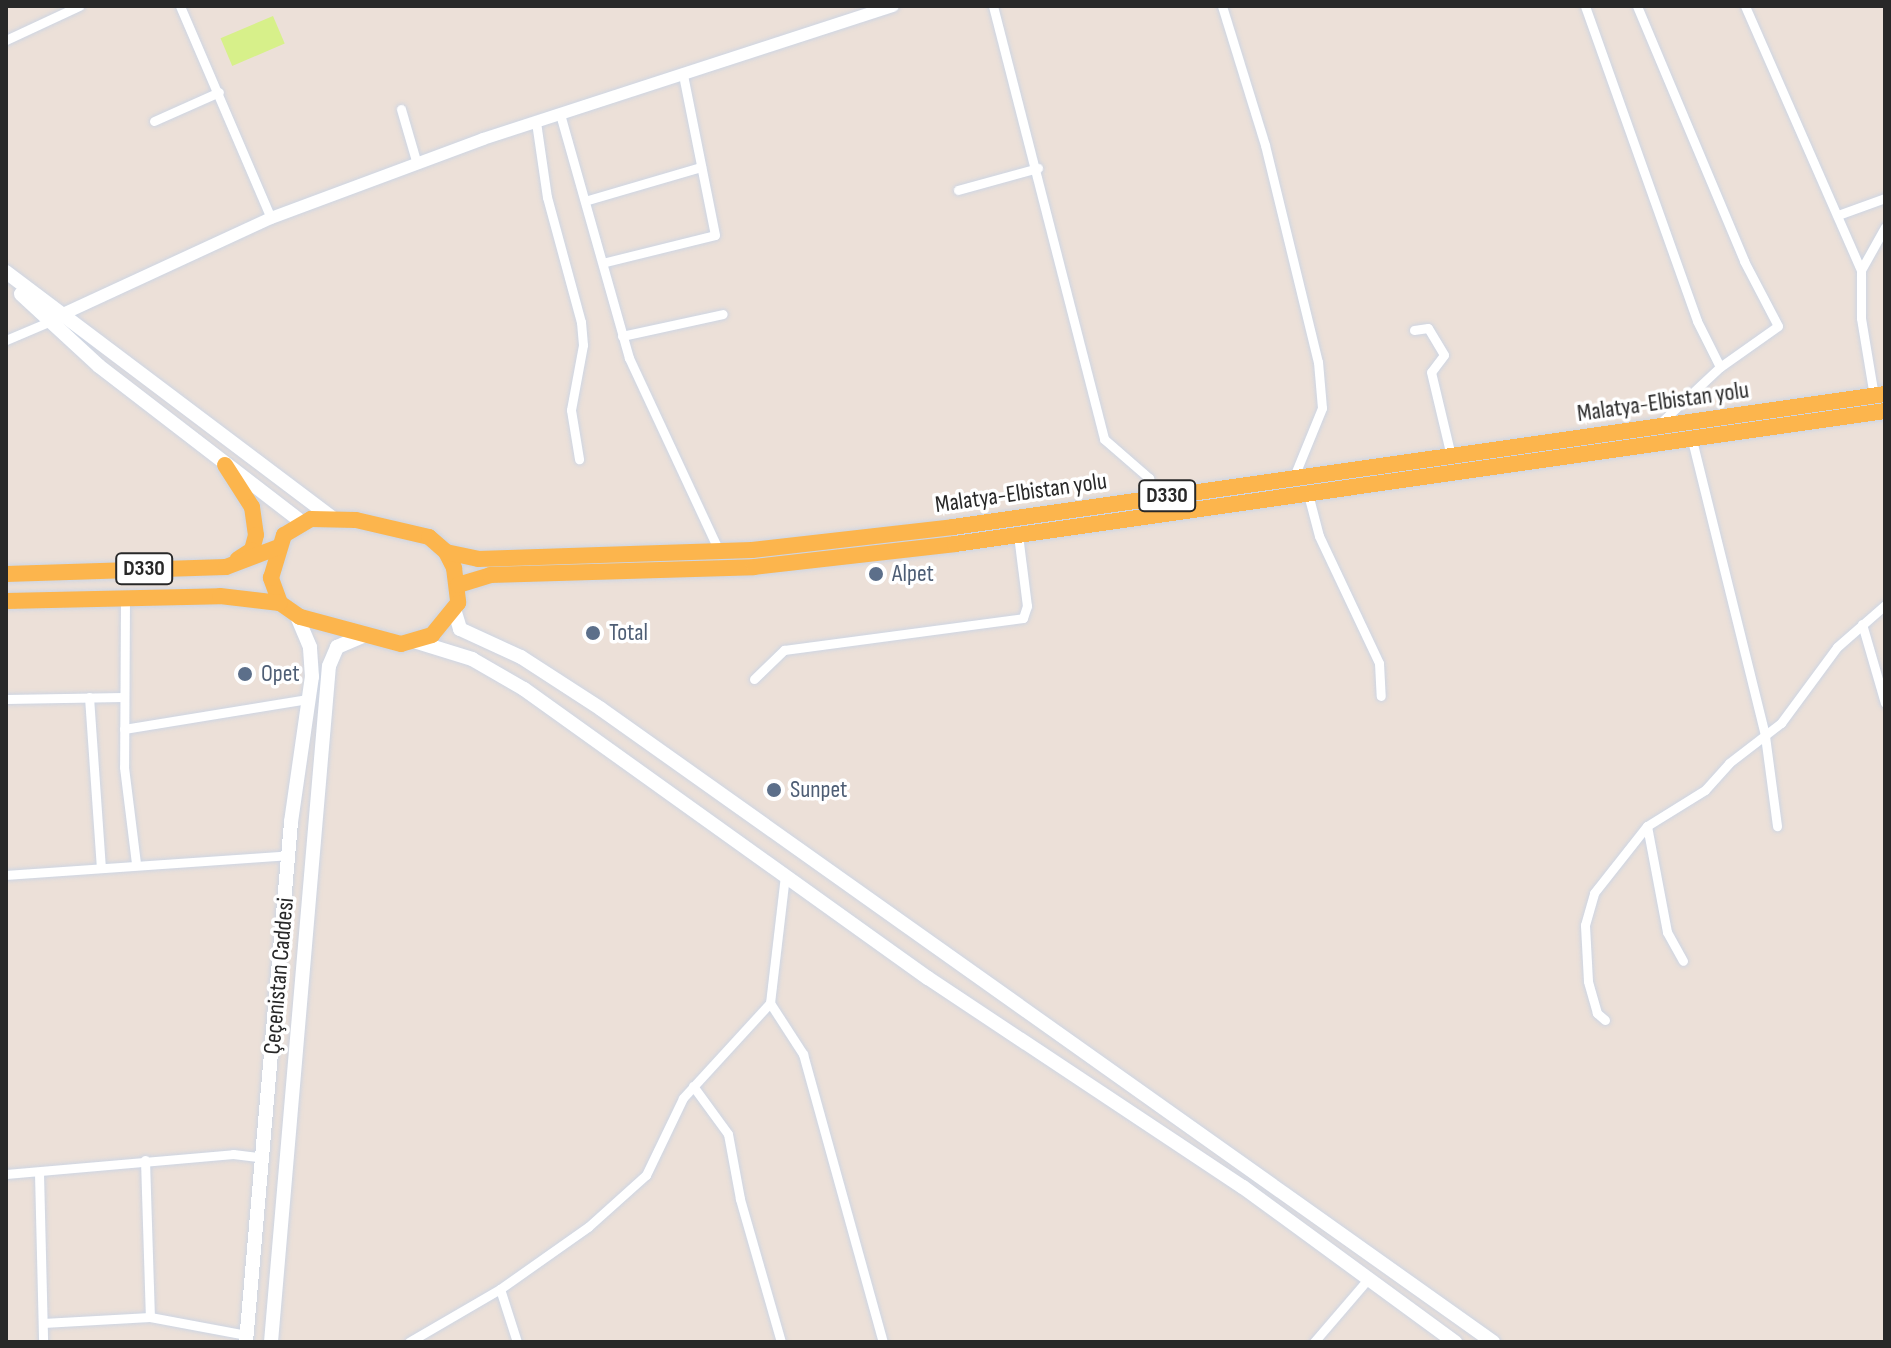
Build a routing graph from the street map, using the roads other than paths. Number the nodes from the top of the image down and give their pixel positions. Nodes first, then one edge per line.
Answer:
1 (79, 6) edge
2 (180, 6) edge
3 (893, 6) edge
4 (993, 6) edge
5 (1222, 6) edge
6 (1585, 6) edge
7 (1637, 6) edge
8 (1745, 6) edge
9 (6, 40) edge
10 (683, 75) junction
11 (219, 92) junction
12 (401, 109) dead end
13 (560, 114) junction
14 (154, 121) dead end
15 (536, 122) junction
16 (417, 164) junction
17 (701, 167) junction
18 (1038, 168) junction
19 (958, 190) dead end
20 (1885, 198) edge
21 (588, 200) junction
22 (1838, 215) junction
23 (271, 218) junction
24 (1885, 227) edge
25 (606, 262) junction
26 (1861, 270) junction
27 (6, 272) edge
28 (6, 281) edge
29 (723, 314) dead end
30 (56, 318) junction
31 (1414, 330) dead end
32 (622, 336) junction
33 (6, 340) edge
34 (1720, 367) junction
35 (1880, 395) edge
36 (1885, 411) edge
37 (1655, 427) junction
38 (1692, 440) junction
39 (1451, 456) junction
40 (579, 459) dead end
41 (225, 465) junction
42 (1293, 479) junction
43 (1308, 494) junction
44 (1147, 499) junction
45 (332, 518) junction
46 (303, 523) junction
47 (1018, 535) junction
48 (279, 547) junction
49 (719, 551) junction
50 (446, 552) junction
51 (6, 561) edge
52 (226, 567) junction
53 (6, 571) edge
54 (458, 585) junction
55 (125, 598) junction
56 (6, 601) edge
57 (280, 603) junction
58 (1885, 605) edge
59 (454, 609) junction
60 (296, 614) junction
61 (1862, 624) junction
62 (363, 636) junction
63 (414, 641) junction
64 (754, 679) dead end
65 (1381, 696) dead end
66 (89, 697) junction
67 (123, 697) junction
68 (6, 699) edge
69 (308, 699) junction
70 (1885, 703) edge
71 (124, 729) junction
72 (1765, 736) junction
73 (1647, 826) junction
74 (1777, 826) dead end
75 (289, 855) junction
76 (136, 864) junction
77 (101, 867) junction
78 (6, 875) edge
79 (785, 875) junction
80 (1683, 961) dead end
81 (770, 1003) junction
82 (1605, 1020) dead end
83 (693, 1086) junction
84 (264, 1158) junction
85 (145, 1160) junction
86 (39, 1173) junction
87 (6, 1174) edge
88 (1368, 1279) junction
89 (500, 1289) junction
90 (150, 1317) junction
91 (43, 1323) junction
92 (246, 1338) edge
93 (43, 1342) edge
94 (271, 1342) edge
95 (409, 1342) edge
96 (517, 1342) edge
97 (781, 1342) edge
98 (883, 1342) edge
99 (1314, 1342) edge
100 (1455, 1342) edge
101 (1493, 1342) edge

1 - 9 street
2 - 11 street
3 - 10 street
4 - 18 street
5 - 42 street
6 - 34 street
7 - 34 street
8 - 22 street
10 - 13 street
10 - 17 street
11 - 14 street
11 - 23 street
12 - 16 street
13 - 15 street
13 - 21 street
15 - 16 street
15 - 40 street
16 - 23 street
17 - 21 street
17 - 25 street
18 - 19 street
18 - 44 street
20 - 22 street
21 - 25 street
22 - 26 street
23 - 30 street
24 - 26 street
25 - 32 street
26 - 35 street
27 - 30 main road
28 - 30 main road
29 - 32 street
30 - 33 street
30 - 41 main road
30 - 45 main road
31 - 39 street
32 - 49 street
34 - 37 street
35 - 37 main road, Malatya-Elbistan yolu / D330
36 - 38 main road, Malatya-Elbistan yolu / D330
37 - 39 main road, Malatya-Elbistan yolu / D330
38 - 43 main road, Malatya-Elbistan yolu / D330
38 - 72 street
39 - 42 main road, Malatya-Elbistan yolu / D330
41 - 46 main road
41 - 52 main road
42 - 44 main road, Malatya-Elbistan yolu / D330
43 - 47 main road, Malatya-Elbistan yolu / D330
43 - 65 street
44 - 49 main road, Malatya-Elbistan yolu / D330
45 - 46 main road
45 - 50 main road
46 - 48 main road
47 - 54 main road, Malatya-Elbistan yolu / D330
47 - 64 street
48 - 52 main road, D330
48 - 57 main road
49 - 50 main road, Malatya-Elbistan yolu / D330
50 - 54 main road
51 - 53 street
52 - 53 main road, D330
54 - 59 main road
55 - 56 main road, D330
55 - 57 main road, D330
55 - 67 street
57 - 60 main road
58 - 61 street
59 - 63 main road
59 - 101 main road
60 - 62 main road
60 - 69 main road, Çeçenistan Caddesi
61 - 70 street
61 - 72 street
62 - 63 main road
62 - 94 main road, Çeçenistan Caddesi
63 - 79 main road
66 - 67 street
66 - 68 street
66 - 77 street
67 - 71 street
69 - 71 street
69 - 75 main road, Çeçenistan Caddesi
71 - 76 street
72 - 73 street
72 - 74 street
73 - 80 street
73 - 82 street
75 - 76 street
75 - 84 main road, Çeçenistan Caddesi
76 - 77 street
77 - 78 street
79 - 81 street
79 - 88 main road
81 - 83 street
81 - 98 street
83 - 89 street
83 - 97 street
84 - 85 street
84 - 92 main road, Çeçenistan Caddesi
85 - 86 street
85 - 90 street
86 - 87 street
86 - 91 street
88 - 99 street
88 - 100 main road
89 - 95 street
89 - 96 street
90 - 91 street
90 - 92 street
91 - 93 street

